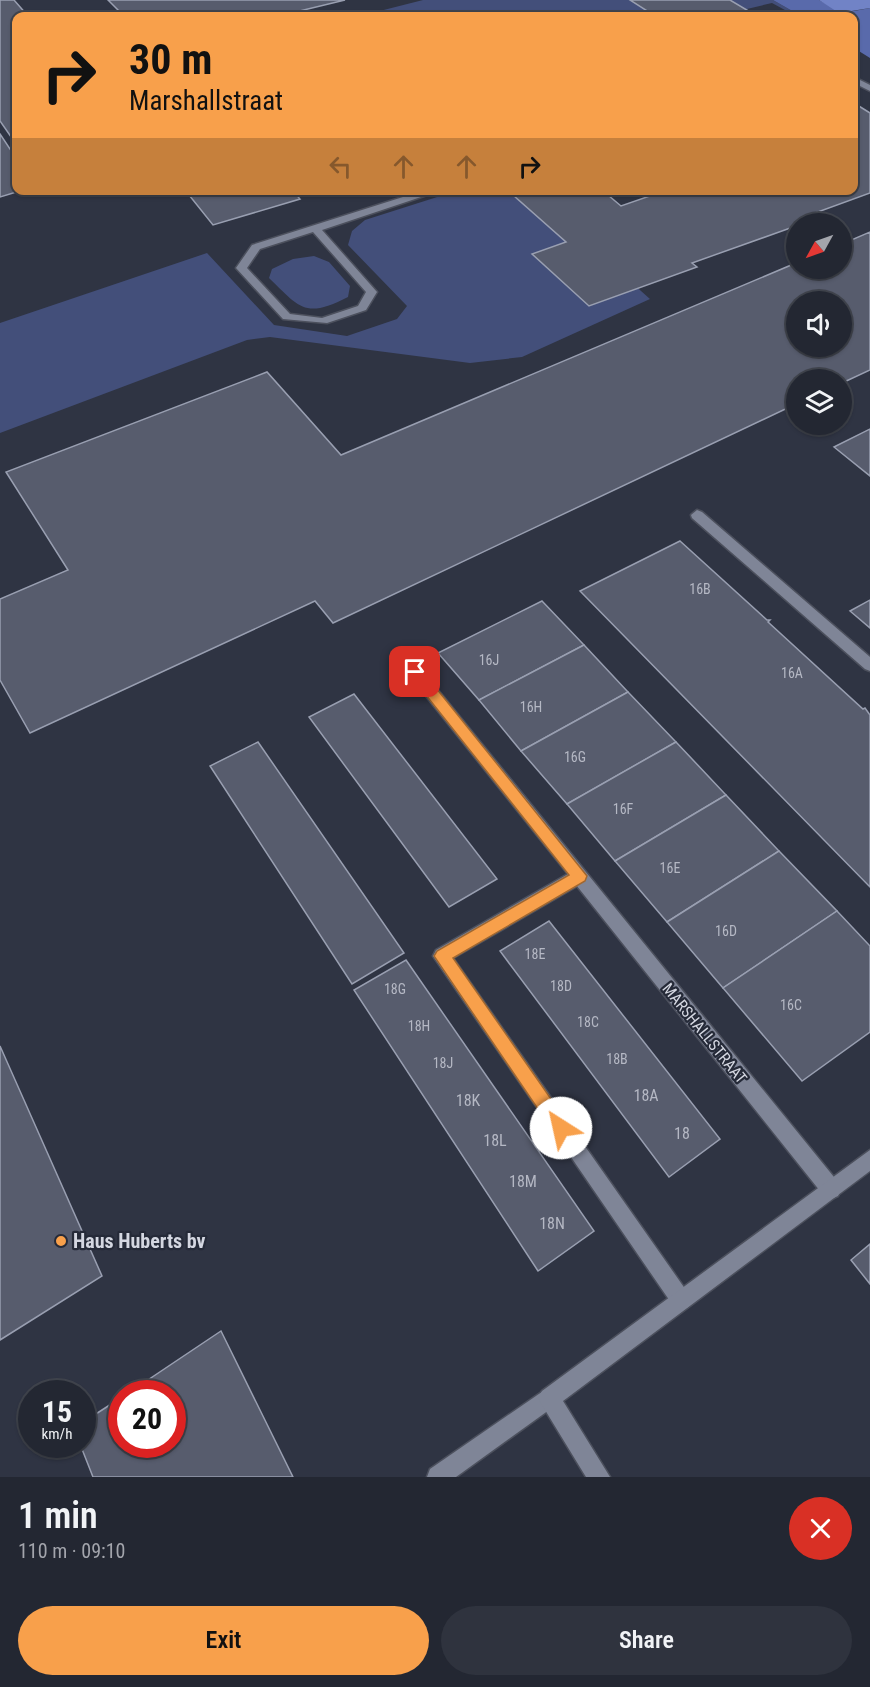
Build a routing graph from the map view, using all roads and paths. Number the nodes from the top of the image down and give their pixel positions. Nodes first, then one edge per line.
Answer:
1 (421, 195) edge
2 (316, 229) junction
3 (697, 515) dead end
4 (870, 665) edge
5 (415, 672) dead end
6 (579, 876) junction
7 (870, 1160) edge
8 (831, 1189) junction
9 (681, 1300) junction
10 (549, 1398) junction
11 (438, 1477) edge
12 (599, 1477) edge

1 - 2 street
2 - 2 street
3 - 4 street
5 - 6 street, MARSHALLSTRAAT
6 - 8 street, MARSHALLSTRAAT
6 - 9 street
7 - 8 street
8 - 9 street
9 - 10 street
10 - 11 street
10 - 12 street

